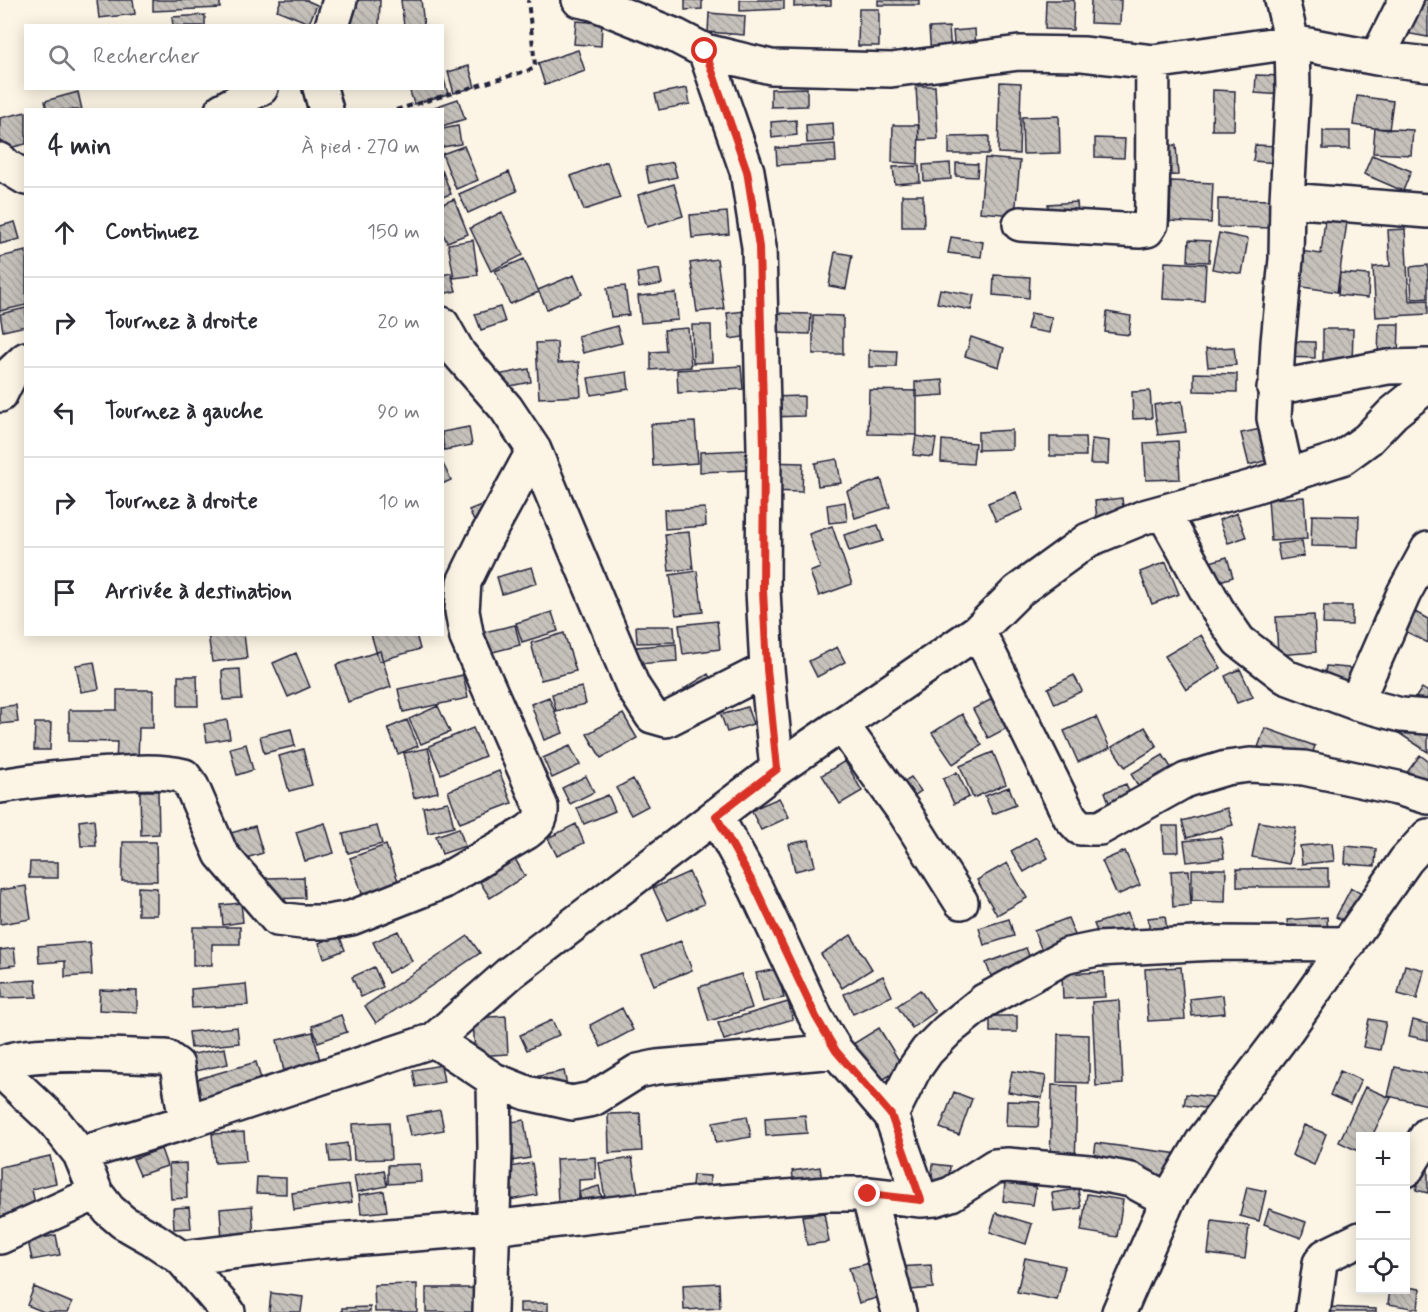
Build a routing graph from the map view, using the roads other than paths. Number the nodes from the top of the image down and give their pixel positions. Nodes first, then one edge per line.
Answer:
1 (340, 0) edge
2 (579, 0) edge
3 (1282, 0) edge
4 (1406, 0) edge
5 (333, 24) edge
6 (1292, 42) junction
7 (705, 51) junction
8 (1377, 58) junction
9 (1153, 62) junction
10 (1428, 64) edge
11 (257, 90) edge
12 (321, 90) edge
13 (226, 108) edge
14 (325, 108) edge
15 (0, 160) edge
16 (24, 177) edge
17 (24, 178) edge
18 (0, 182) edge
19 (1287, 200) junction
20 (1428, 211) edge
21 (1020, 224) dead end
22 (444, 331) edge
23 (451, 356) edge
24 (1428, 366) edge
25 (1428, 385) edge
26 (1274, 388) junction
27 (534, 450) junction
28 (1287, 476) junction
29 (1163, 512) junction
30 (1425, 561) edge
31 (978, 631) junction
32 (767, 669) junction
33 (1356, 703) junction
34 (1428, 717) edge
35 (842, 725) junction
36 (777, 769) junction
37 (0, 786) edge
38 (1428, 797) edge
39 (716, 816) junction
40 (1428, 836) edge
41 (961, 902) dead end
42 (1348, 944) junction
43 (434, 1040) junction
44 (836, 1051) junction
45 (0, 1064) edge
46 (0, 1070) edge
47 (494, 1080) junction
48 (891, 1115) junction
49 (186, 1122) junction
50 (1428, 1134) edge
51 (80, 1154) junction
52 (1410, 1163) edge
53 (96, 1193) junction
54 (868, 1194) junction
55 (921, 1200) junction
56 (1167, 1200) junction
57 (492, 1228) junction
58 (0, 1237) edge
59 (1358, 1240) edge
60 (181, 1258) junction
61 (228, 1312) edge
62 (490, 1312) edge
63 (899, 1312) edge
64 (1119, 1312) edge
65 (1313, 1312) edge

1 - 5 street
2 - 7 street
3 - 6 street
4 - 8 street
6 - 8 street
6 - 9 street
6 - 19 street
7 - 9 street
7 - 32 street
8 - 10 street
9 - 21 street
11 - 13 street
12 - 14 street
15 - 16 street
17 - 18 street
19 - 20 street
19 - 26 street
22 - 23 street
23 - 27 street
24 - 26 street
25 - 28 street
26 - 28 street
27 - 32 street
27 - 37 street
28 - 29 street
29 - 31 street
29 - 33 street
30 - 33 street
31 - 35 street
31 - 38 street
32 - 36 street
33 - 34 street
35 - 36 street
35 - 41 street
36 - 39 street
39 - 43 street
39 - 44 street
40 - 42 street
42 - 48 street
42 - 56 street
43 - 47 street
43 - 49 street
44 - 47 street
44 - 48 street
45 - 49 street
46 - 51 street
47 - 57 street
48 - 55 street
49 - 51 street
50 - 52 street
51 - 53 street
53 - 58 street
53 - 60 street
54 - 55 street
54 - 57 street
54 - 63 street
55 - 56 street
56 - 64 street
57 - 60 street
57 - 62 street
59 - 65 street
60 - 61 street

